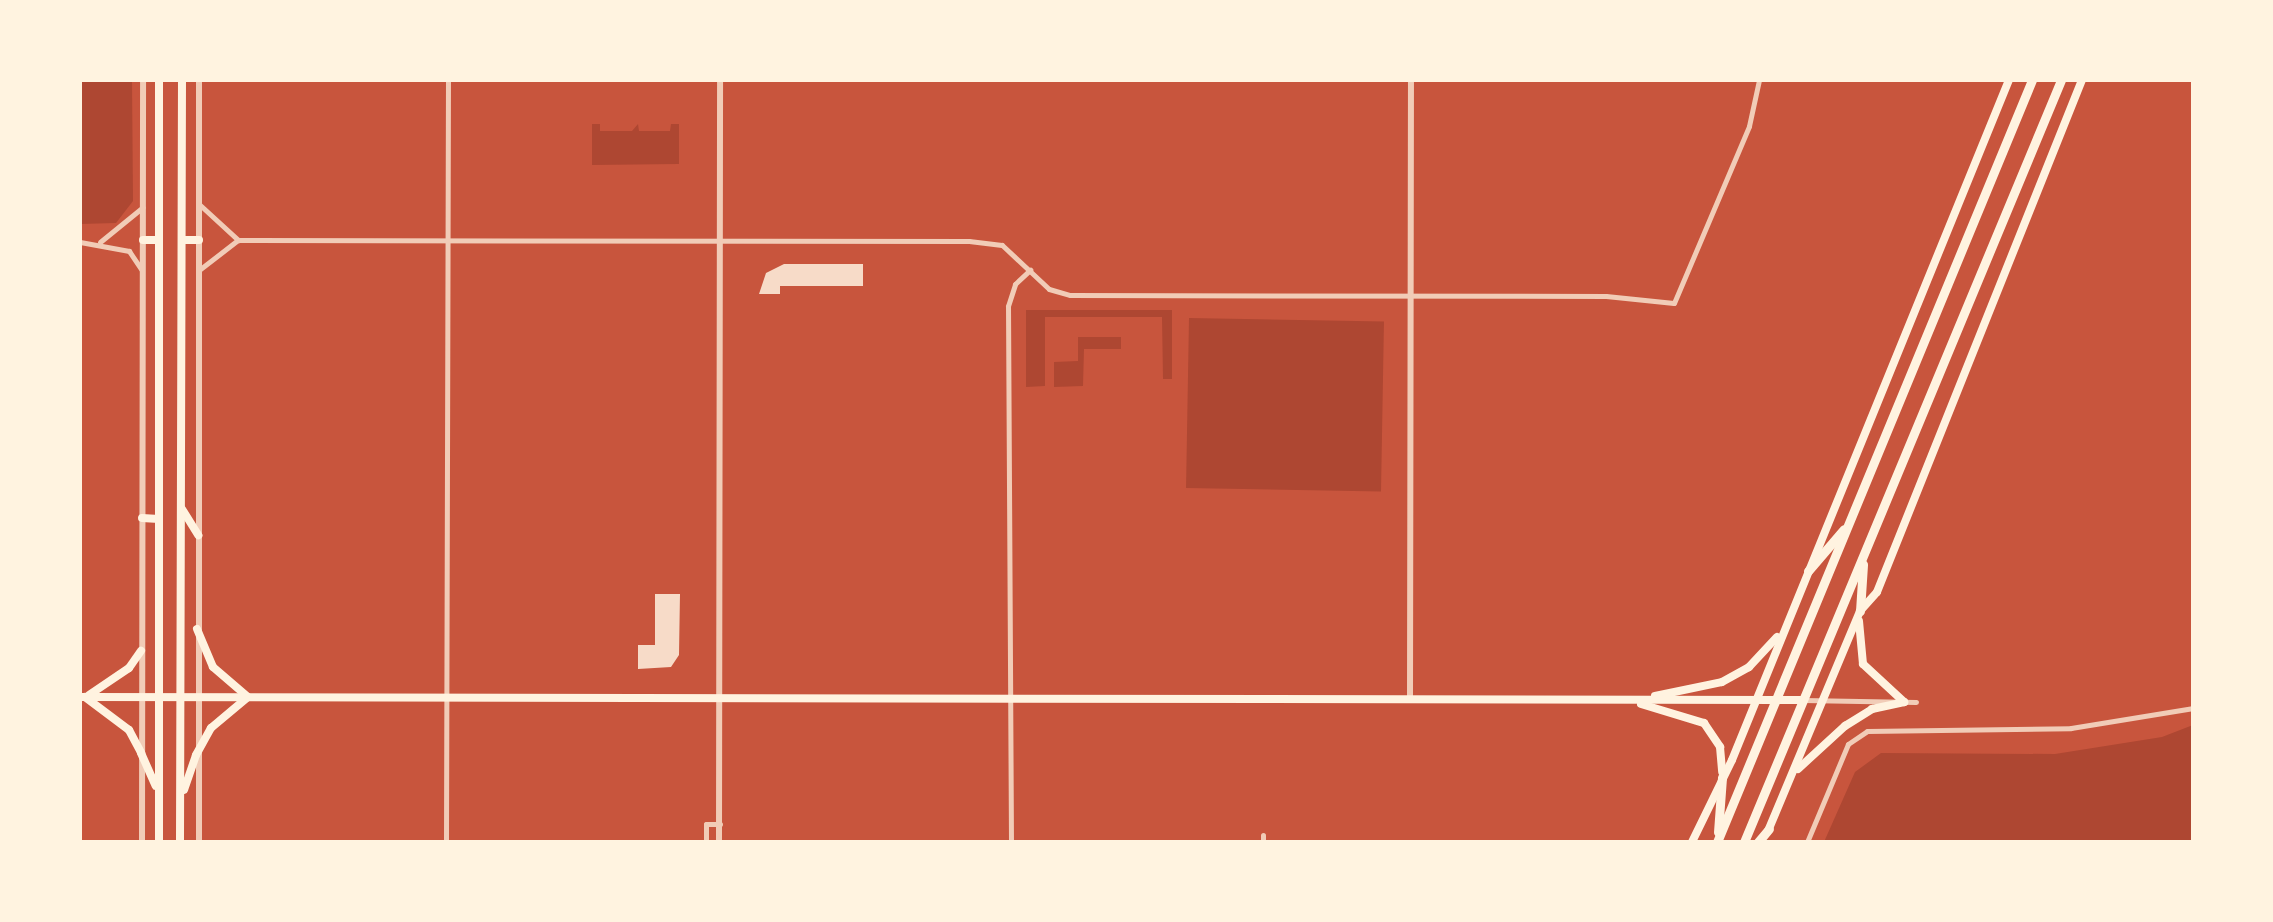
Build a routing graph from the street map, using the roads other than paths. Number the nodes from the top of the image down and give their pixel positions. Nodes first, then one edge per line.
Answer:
1 (144, 80) edge
2 (159, 80) edge
3 (182, 80) edge
4 (199, 80) edge
5 (448, 80) edge
6 (720, 80) edge
7 (1411, 80) edge
8 (1759, 80) edge
9 (2009, 80) edge
10 (2032, 80) edge
11 (2062, 80) edge
12 (2082, 80) edge
13 (199, 203) junction
14 (143, 207) junction
15 (143, 240) junction
16 (159, 240) junction
17 (182, 240) junction
18 (199, 240) junction
19 (238, 240) junction
20 (448, 240) junction
21 (720, 241) junction
22 (80, 242) edge
23 (100, 242) junction
24 (199, 270) junction
25 (1030, 270) junction
26 (143, 272) junction
27 (1411, 294) junction
28 (181, 508) junction
29 (142, 518) junction
30 (158, 518) junction
31 (1849, 523) junction
32 (198, 535) junction
33 (1864, 556) junction
34 (1808, 571) junction
35 (1860, 612) junction
36 (1784, 627) junction
37 (197, 630) junction
38 (141, 651) junction
39 (83, 697) edge
40 (145, 697) junction
41 (158, 697) junction
42 (181, 697) junction
43 (196, 697) junction
44 (248, 697) junction
45 (446, 698) junction
46 (720, 698) junction
47 (1010, 699) junction
48 (1410, 700) junction
49 (1626, 700) junction
50 (1757, 700) junction
51 (1776, 700) junction
52 (1803, 700) junction
53 (1824, 700) junction
54 (1904, 702) junction
55 (1916, 702) dead end
56 (2193, 708) edge
57 (141, 754) junction
58 (196, 755) junction
59 (1722, 776) junction
60 (1787, 785) junction
61 (158, 791) junction
62 (180, 799) junction
63 (720, 824) junction
64 (1769, 829) joint
65 (1718, 841) edge
66 (142, 842) edge
67 (158, 842) edge
68 (180, 842) edge
69 (199, 842) edge
70 (446, 842) edge
71 (706, 842) edge
72 (720, 842) edge
73 (1012, 842) edge
74 (1692, 842) edge
75 (1744, 842) edge
76 (1761, 842) edge
77 (1807, 842) edge

1 - 14 street
2 - 16 main road
3 - 17 main road
4 - 13 street
5 - 20 street
6 - 21 street
7 - 27 street
8 - 27 street
9 - 34 main road
10 - 31 highway
11 - 33 highway
12 - 35 main road
13 - 18 street
13 - 19 street
14 - 15 street
14 - 23 street
15 - 16 main road
15 - 26 street
16 - 30 main road
17 - 18 main road
17 - 28 main road
18 - 24 street
19 - 20 street
19 - 24 street
20 - 21 street
20 - 45 street
21 - 25 street
21 - 46 street
22 - 23 street
23 - 26 street
24 - 32 street
25 - 27 street
25 - 47 street
26 - 29 street
27 - 48 street
28 - 32 main road
28 - 42 main road
29 - 30 main road
29 - 38 street
30 - 41 main road
31 - 34 highway
31 - 51 highway
32 - 37 street
33 - 35 highway
33 - 52 highway
34 - 36 main road
35 - 53 main road
35 - 54 main road
36 - 49 main road
36 - 50 main road
37 - 43 street
37 - 44 main road
38 - 39 main road
38 - 40 street
39 - 40 main road
39 - 57 main road
40 - 41 main road
40 - 57 street
41 - 42 main road
41 - 61 main road
42 - 43 main road
42 - 62 main road
43 - 44 main road
43 - 58 street
44 - 45 main road
44 - 58 main road
45 - 46 main road
45 - 70 street
46 - 47 main road
46 - 63 street
47 - 48 main road
47 - 73 street
48 - 49 main road
49 - 50 main road
49 - 59 main road
50 - 51 main road
50 - 59 main road
51 - 52 main road
51 - 65 highway
52 - 53 street
52 - 75 highway
53 - 54 street
53 - 60 main road
54 - 55 street
54 - 60 main road
56 - 77 street
57 - 61 main road
57 - 66 street
58 - 62 main road
58 - 69 street
59 - 65 highway
59 - 74 main road
60 - 64 main road
61 - 67 main road
62 - 68 main road
63 - 71 street
63 - 72 street
64 - 76 highway

